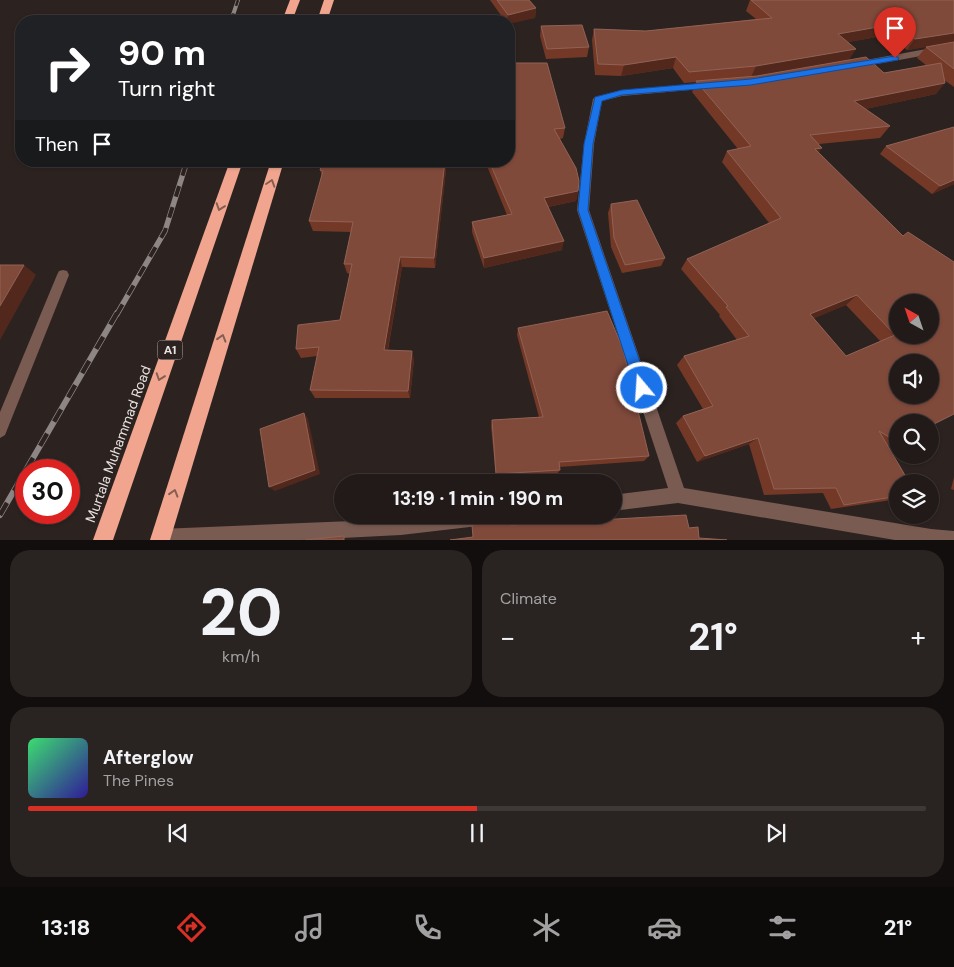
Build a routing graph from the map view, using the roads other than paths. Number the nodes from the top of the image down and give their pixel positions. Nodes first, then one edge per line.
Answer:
1 (295, 0) edge
2 (329, 0) edge
3 (289, 15) edge
4 (324, 15) edge
5 (954, 47) edge
6 (847, 66) edge
7 (723, 85) edge
8 (235, 167) edge
9 (276, 167) edge
10 (63, 275) dead end
11 (0, 430) edge
12 (678, 495) junction
13 (622, 502) edge
14 (427, 524) edge
15 (160, 538) edge
16 (954, 539) edge
17 (102, 540) edge

1 - 3 highway
2 - 4 highway
5 - 6 street
7 - 12 street
8 -> 17 highway, Murtala Muhammad Road / A1
15 -> 9 highway
10 - 11 street
12 - 13 street
12 - 16 street
14 - 15 street

